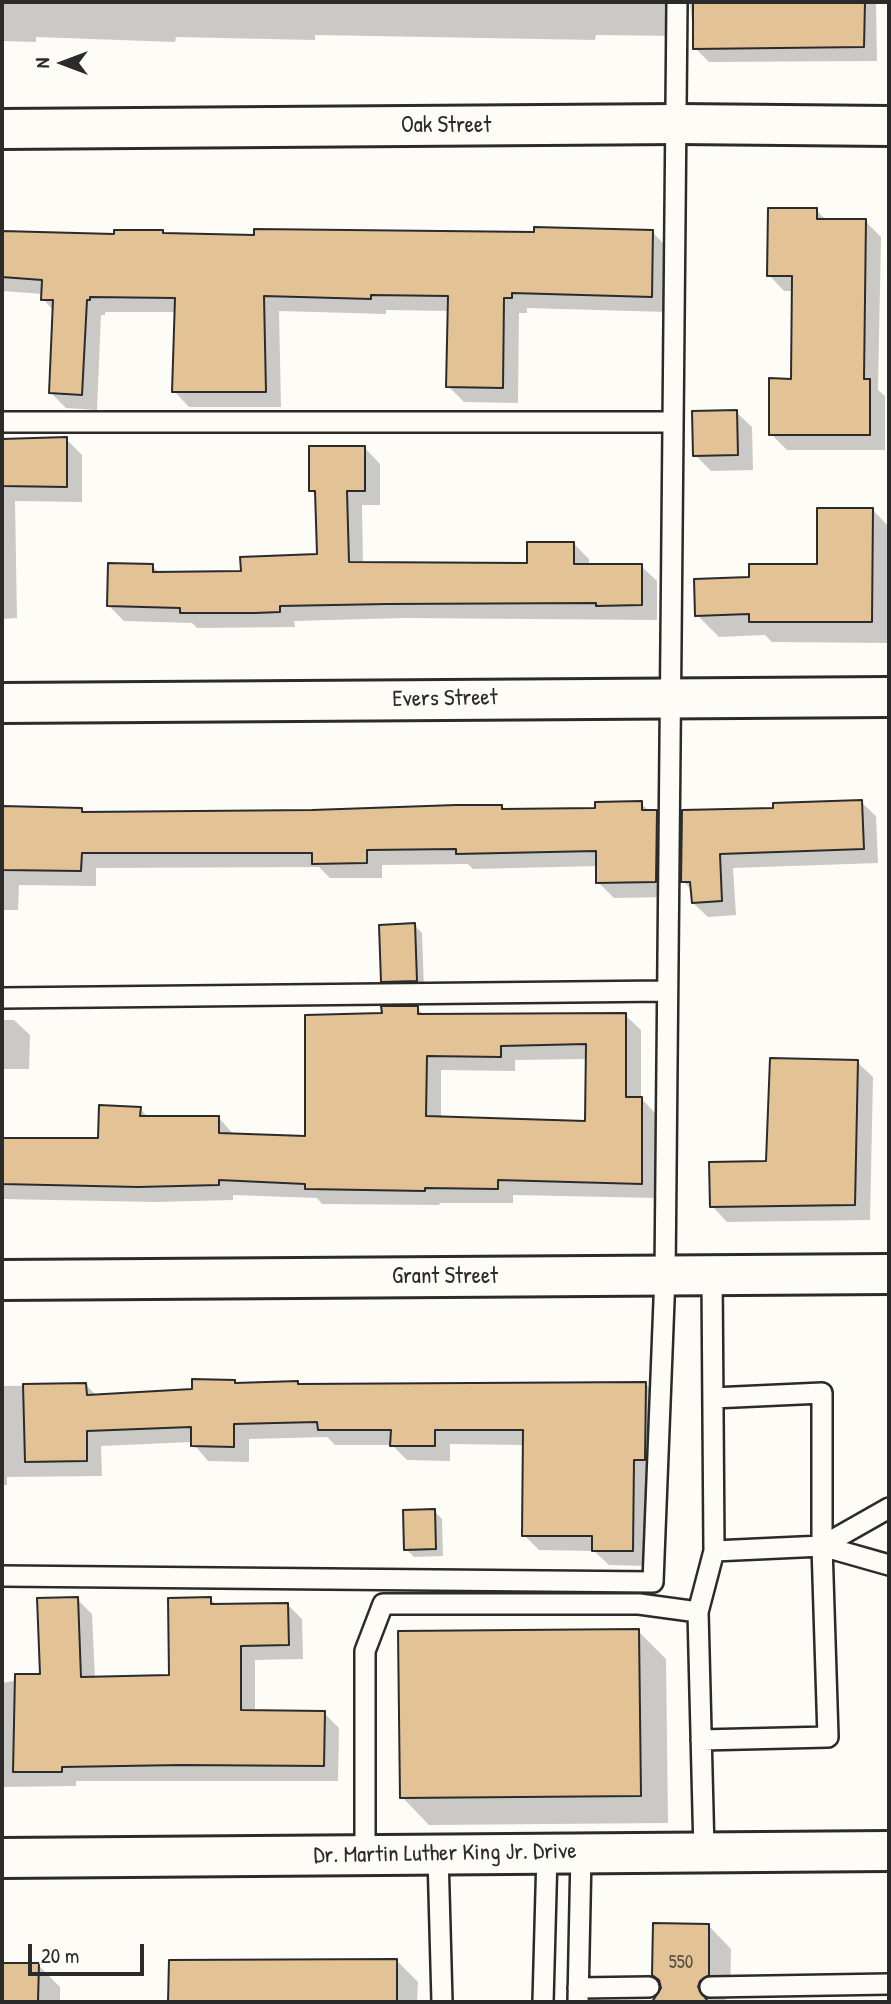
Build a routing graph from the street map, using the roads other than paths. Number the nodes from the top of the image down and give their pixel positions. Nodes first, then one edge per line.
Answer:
1 (677, 2) edge
2 (678, 124) junction
3 (889, 126) edge
4 (2, 129) edge
5 (2, 422) edge
6 (672, 422) junction
7 (670, 697) junction
8 (889, 697) edge
9 (2, 703) edge
10 (666, 990) junction
11 (2, 998) edge
12 (889, 1274) edge
13 (665, 1275) junction
14 (712, 1275) junction
15 (2, 1280) edge
16 (713, 1398) junction
17 (889, 1508) edge
18 (822, 1546) junction
19 (714, 1551) junction
20 (889, 1565) edge
21 (2, 1576) edge
22 (698, 1612) junction
23 (701, 1740) junction
24 (889, 1851) edge
25 (704, 1852) junction
26 (564, 1853) junction
27 (438, 1854) junction
28 (365, 1855) junction
29 (2, 1858) edge
30 (889, 1984) edge
31 (649, 1987) dead end
32 (710, 1987) dead end
33 (578, 1995) edge
34 (442, 2002) edge
35 (542, 2002) edge

1 - 2 lane
2 - 3 street, Oak Street
2 - 4 street, Oak Street
2 - 6 lane
5 - 6 lane
6 - 7 lane
7 - 8 street, Evers Street
7 - 9 street, Evers Street
7 - 10 lane
10 - 11 lane
10 - 13 lane
12 - 14 street, Grant Street
13 - 14 street, Grant Street
13 - 15 street, Grant Street
13 - 21 lane
14 - 16 lane
16 - 18 lane
16 - 19 lane
17 - 18 lane
18 - 19 lane
18 - 20 lane
18 - 23 lane
19 - 22 lane
22 - 23 lane
22 - 28 lane
23 - 25 lane
24 - 25 street, Dr. Martin Luther King Jr. Drive
25 - 26 street, Dr. Martin Luther King Jr. Drive
26 - 27 street, Dr. Martin Luther King Jr. Drive
26 - 33 lane
26 - 35 lane
27 - 28 street, Dr. Martin Luther King Jr. Drive
27 - 34 lane
28 - 29 street, Dr. Martin Luther King Jr. Drive
30 - 32 lane
31 - 33 lane

